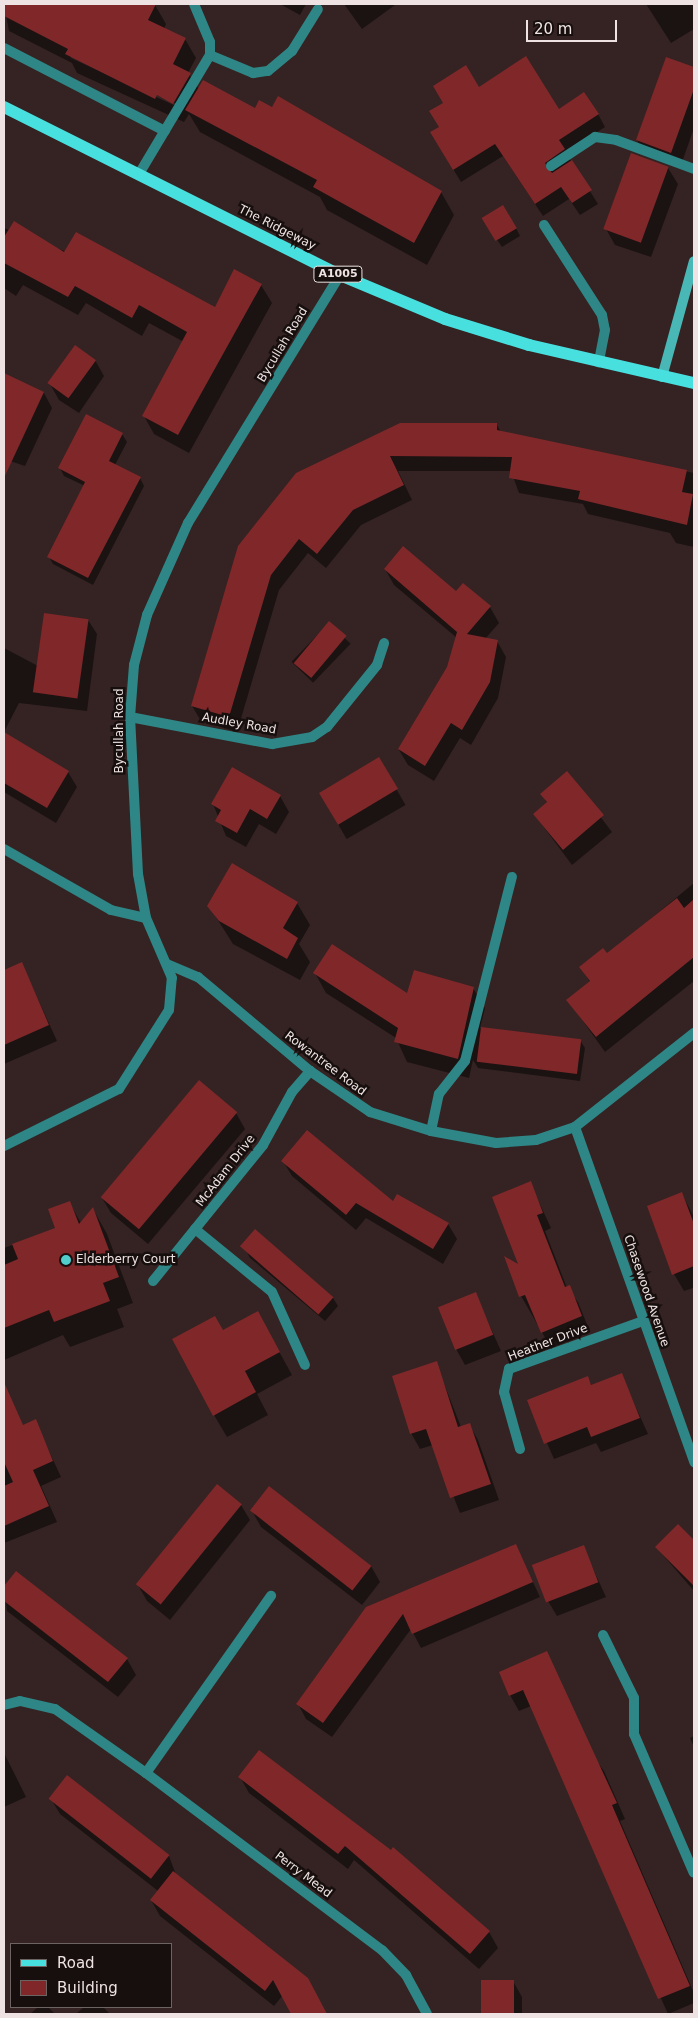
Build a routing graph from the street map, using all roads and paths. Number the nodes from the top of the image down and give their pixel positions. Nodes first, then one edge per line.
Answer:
1 (194, 4) edge
2 (318, 10) dead end
3 (4, 48) edge
4 (210, 55) junction
5 (4, 107) edge
6 (165, 131) junction
7 (552, 166) dead end
8 (694, 170) edge
9 (139, 174) junction
10 (544, 226) dead end
11 (694, 261) edge
12 (340, 275) junction
13 (599, 362) junction
14 (662, 377) junction
15 (694, 383) edge
16 (384, 643) dead end
17 (130, 717) junction
18 (4, 849) edge
19 (512, 877) dead end
20 (146, 918) junction
21 (167, 964) junction
22 (694, 1033) edge
23 (310, 1071) junction
24 (575, 1127) junction
25 (431, 1131) junction
26 (4, 1146) edge
27 (195, 1230) junction
28 (153, 1280) dead end
29 (643, 1321) junction
30 (305, 1365) dead end
31 (520, 1449) dead end
32 (694, 1462) edge
33 (272, 1596) dead end
34 (603, 1635) dead end
35 (4, 1705) edge
36 (146, 1773) junction
37 (694, 1873) edge
38 (427, 2014) edge

1 - 4 street
2 - 4 street
3 - 6 street
4 - 6 street
5 - 9 main road, The Ridgeway / A1005
6 - 9 street
7 - 8 street
9 - 12 main road, The Ridgeway / A1005
10 - 13 street
11 - 14 street
12 - 13 main road, The Ridgeway / A1005
12 - 17 street, Bycullah Road
13 - 14 main road, The Ridgeway / A1005
14 - 15 main road, The Ridgeway / A1005
16 - 17 street, Audley Road
17 - 20 street, Bycullah Road
18 - 20 street
19 - 25 street
20 - 21 street, Bycullah Road
21 - 23 street, Rowantree Road
21 - 26 street, Bycullah Road
22 - 24 street, Rowantree Road
23 - 25 street, Rowantree Road
23 - 27 street, McAdam Drive
24 - 25 street, Rowantree Road
24 - 29 street, Chasewood Avenue
27 - 28 street, McAdam Drive
27 - 30 street
29 - 31 street, Heather Drive
29 - 32 street, Chasewood Avenue
33 - 36 street
34 - 37 street
35 - 36 street, Perry Mead
36 - 38 street, Perry Mead

